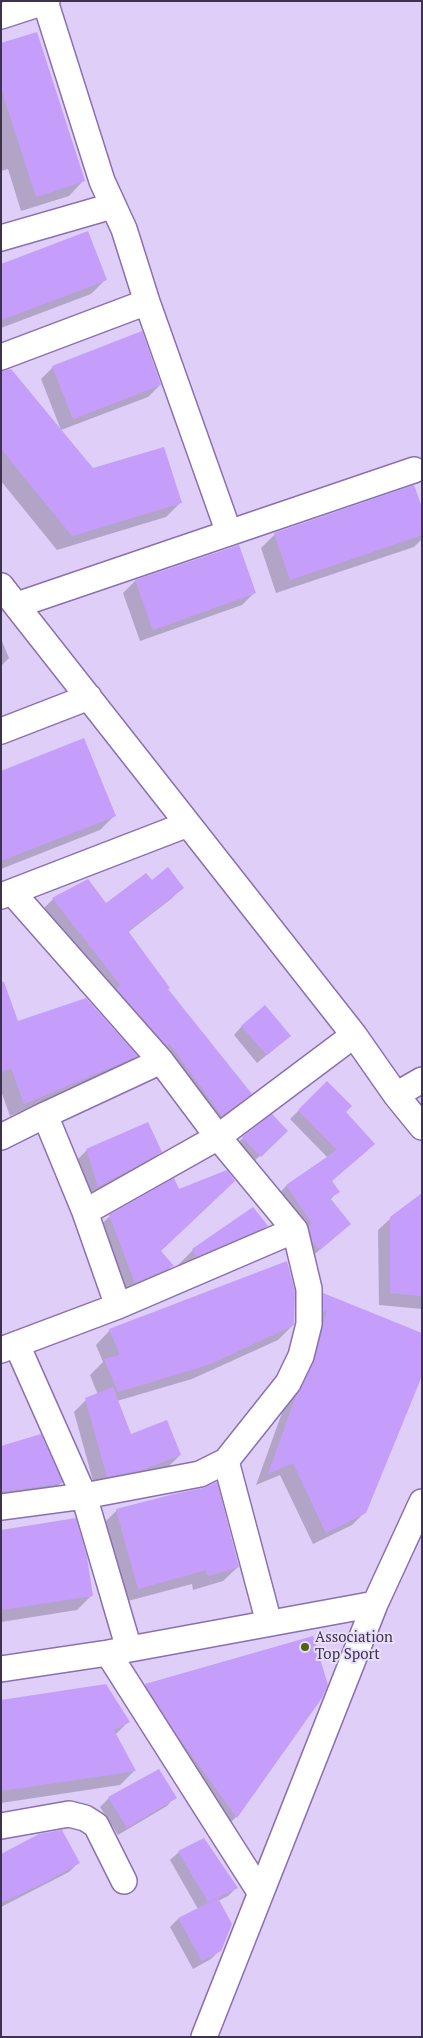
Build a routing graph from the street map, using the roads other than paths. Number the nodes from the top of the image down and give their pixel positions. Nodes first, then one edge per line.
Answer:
1 (46, 1) edge
2 (1, 16) edge
3 (112, 206) junction
4 (1, 238) edge
5 (147, 302) junction
6 (1, 357) edge
7 (414, 470) dead end
8 (230, 532) junction
9 (1, 586) edge
10 (17, 605) junction
11 (89, 697) junction
12 (1, 731) edge
13 (188, 824) junction
14 (7, 894) edge
15 (354, 1036) junction
16 (161, 1061) junction
17 (422, 1080) edge
18 (396, 1095) junction
19 (45, 1115) junction
20 (422, 1127) edge
21 (1, 1137) edge
22 (218, 1137) junction
23 (85, 1212) junction
24 (295, 1230) junction
25 (118, 1306) junction
26 (9, 1347) edge
27 (226, 1462) junction
28 (84, 1496) junction
29 (422, 1502) edge
30 (1, 1508) edge
31 (375, 1604) junction
32 (270, 1623) junction
33 (118, 1651) junction
34 (1, 1669) edge
35 (1, 1826) edge
36 (124, 1881) dead end
37 (260, 1892) junction
38 (204, 2037) edge

1 - 2 street
1 - 3 street
3 - 4 street
3 - 5 street
5 - 6 street
5 - 8 street
7 - 8 street
8 - 10 street
9 - 10 street
10 - 11 street
11 - 12 street
11 - 13 street
13 - 14 street
13 - 15 street
14 - 16 street
15 - 18 street
15 - 22 street
16 - 19 street
16 - 22 street
17 - 18 street
18 - 20 street
19 - 21 street
19 - 23 street
22 - 23 street
22 - 24 street
23 - 25 street
24 - 25 street
24 - 27 street
25 - 26 street
26 - 28 street
27 - 28 street
27 - 32 street
28 - 30 street
28 - 33 street
29 - 31 street
31 - 32 street
31 - 37 street
32 - 33 street
33 - 34 street
33 - 37 street
35 - 36 street
37 - 38 street

